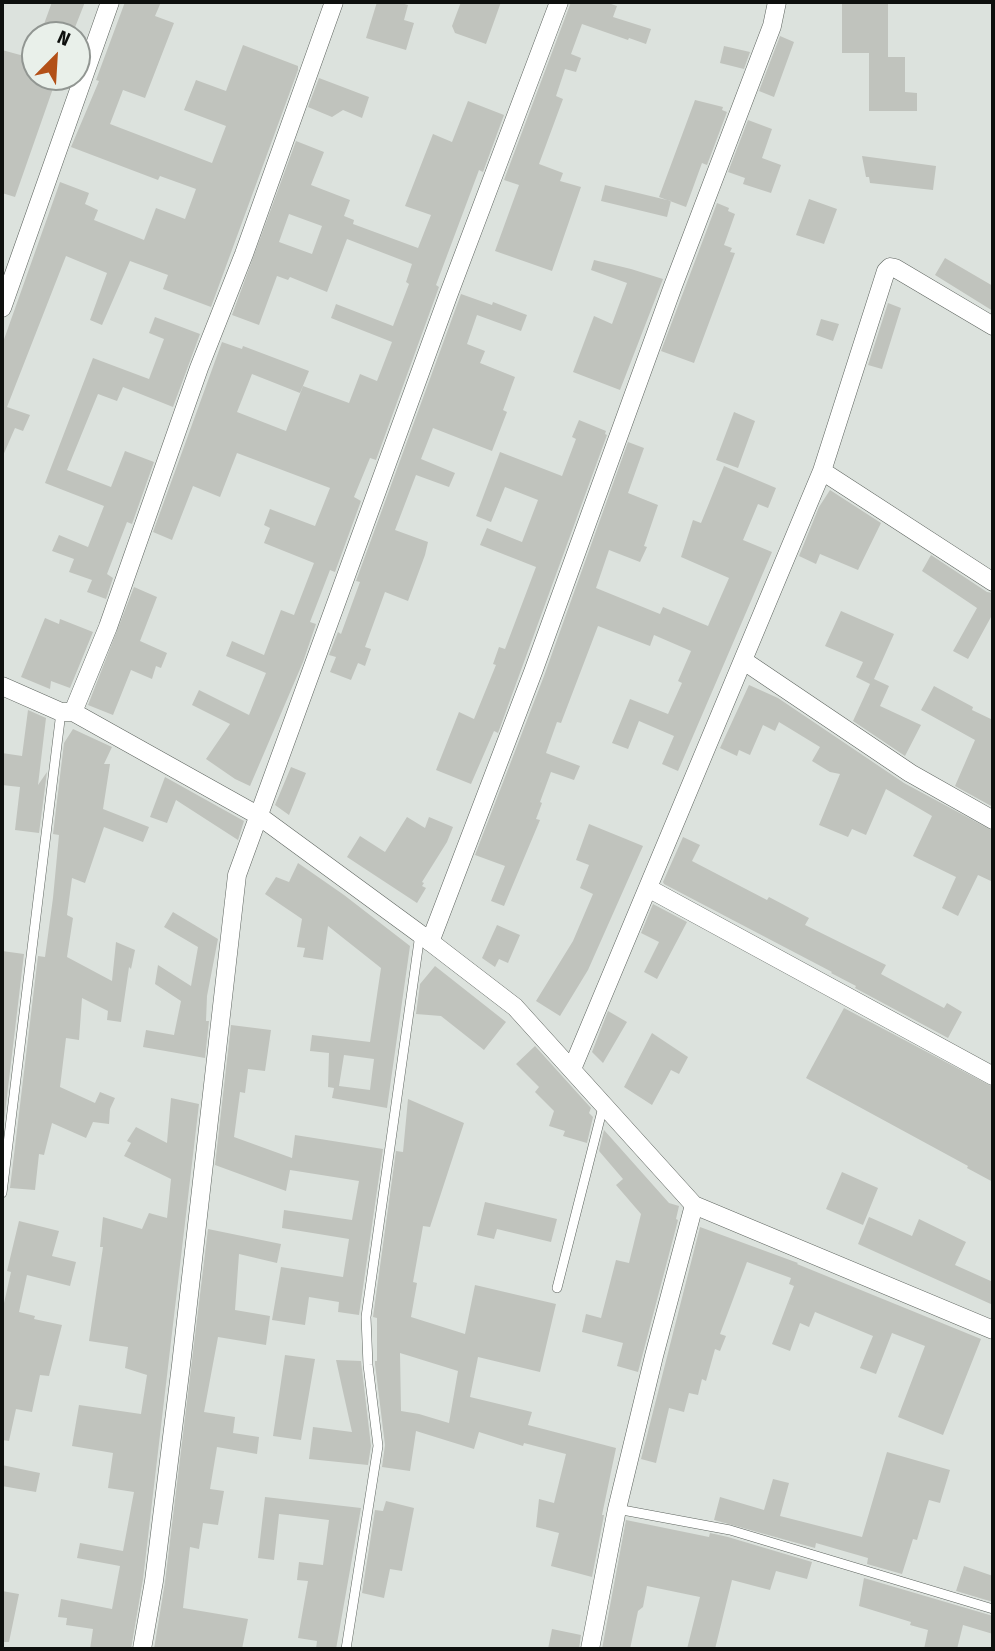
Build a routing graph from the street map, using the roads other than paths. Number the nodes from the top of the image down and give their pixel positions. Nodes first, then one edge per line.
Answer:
1 (110, 2) edge
2 (334, 2) edge
3 (559, 2) edge
4 (777, 2) edge
5 (2, 308) edge
6 (993, 326) edge
7 (822, 471) junction
8 (993, 582) edge
9 (744, 661) junction
10 (2, 686) edge
11 (67, 712) junction
12 (259, 816) junction
13 (993, 820) edge
14 (648, 888) junction
15 (425, 938) junction
16 (572, 1069) junction
17 (993, 1076) edge
18 (604, 1103) junction
19 (2, 1193) edge
20 (694, 1205) junction
21 (557, 1288) dead end
22 (993, 1330) edge
23 (617, 1510) junction
24 (993, 1609) edge
25 (142, 1649) edge
26 (346, 1649) edge
27 (590, 1649) edge

1 - 5 street
2 - 11 street
3 - 12 street
4 - 15 street
6 - 7 street
7 - 8 street
7 - 9 street
9 - 13 street
9 - 14 street
10 - 11 street
11 - 12 street
11 - 19 lane
12 - 15 street
12 - 25 street
14 - 16 street
14 - 17 street
15 - 16 street
15 - 26 lane
16 - 18 street
18 - 20 street
18 - 21 lane
20 - 22 street
20 - 23 street
23 - 24 lane
23 - 27 street

